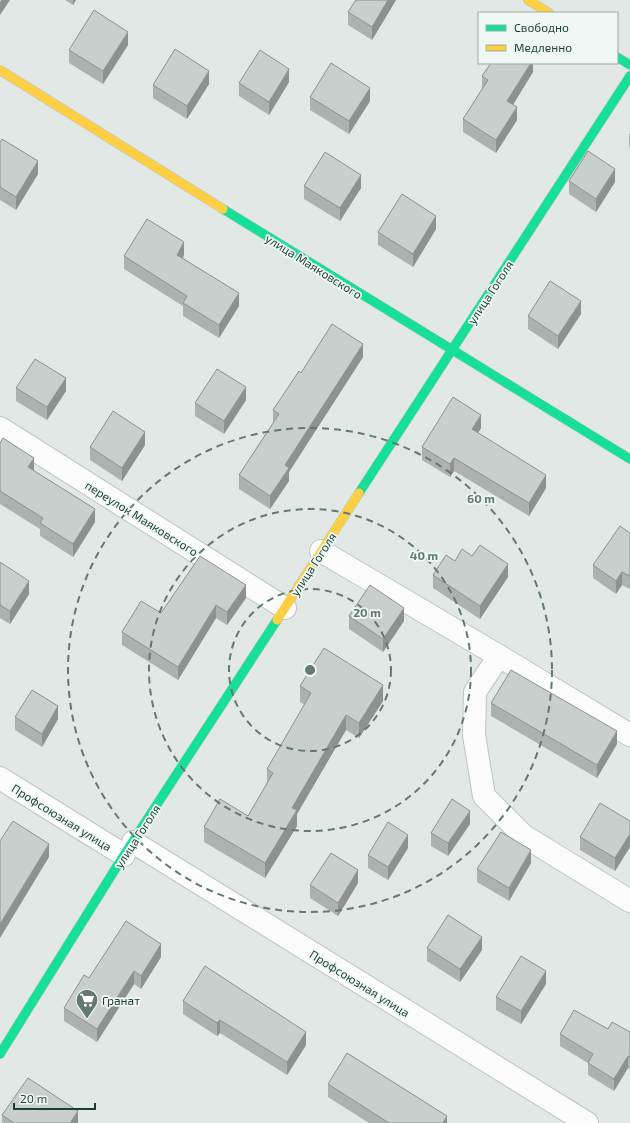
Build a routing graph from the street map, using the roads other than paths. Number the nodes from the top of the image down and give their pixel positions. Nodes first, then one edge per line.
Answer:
1 (528, 0) edge
2 (547, 12) edge
3 (618, 58) edge
4 (630, 65) edge
5 (0, 70) edge
6 (630, 76) edge
7 (452, 351) junction
8 (0, 428) edge
9 (630, 459) edge
10 (321, 551) junction
11 (285, 608) junction
12 (499, 656) junction
13 (630, 736) edge
14 (0, 778) edge
15 (129, 849) junction
16 (630, 901) edge
17 (3, 1042) edge
18 (587, 1123) edge

1 - 2 main road
3 - 4 main road
5 - 7 main road, улица Маяковского
6 - 7 main road, улица Гоголя
7 - 9 main road, улица Маяковского
7 - 10 main road, улица Гоголя
8 - 11 street, переулок Маяковского
10 - 11 main road, улица Гоголя
10 - 12 street
11 - 15 main road, улица Гоголя
12 - 13 street
12 - 16 street
14 - 15 street, Профсоюзная улица
15 - 17 main road, улица Гоголя
15 - 18 street, Профсоюзная улица

